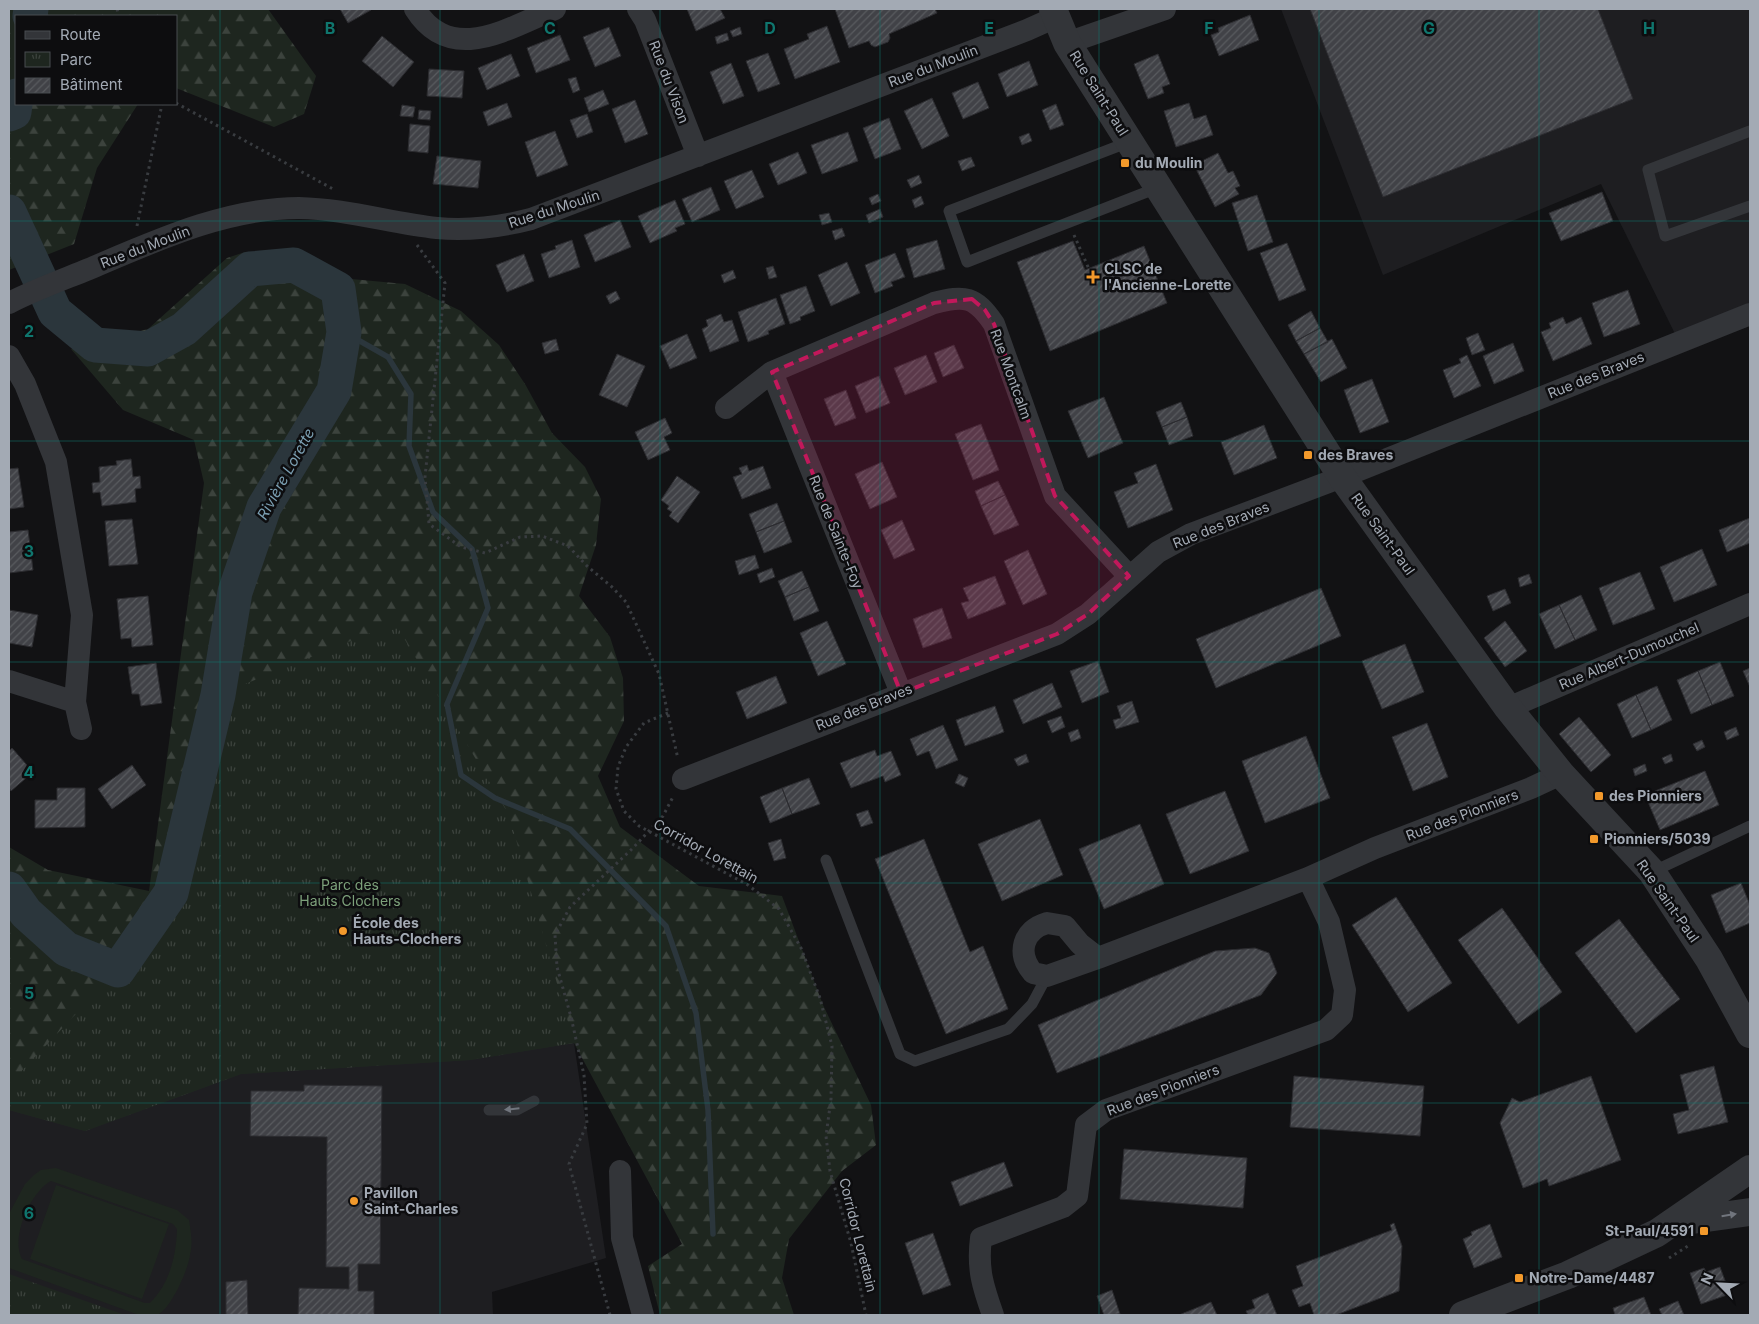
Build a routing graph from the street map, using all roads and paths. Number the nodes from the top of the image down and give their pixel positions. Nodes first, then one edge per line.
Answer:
1 (415, 9) edge
2 (555, 9) edge
3 (638, 9) edge
4 (1165, 9) edge
5 (1054, 13) edge
6 (1068, 43) junction
7 (178, 104) edge
8 (162, 105) edge
9 (1750, 131) edge
10 (1129, 142) junction
11 (698, 156) junction
12 (1157, 188) junction
13 (1750, 206) edge
14 (351, 212) junction
15 (415, 224) junction
16 (1073, 233) dead end
17 (132, 251) junction
18 (1089, 269) dead end
19 (10, 302) edge
20 (1750, 314) edge
21 (9, 356) edge
22 (772, 372) junction
23 (726, 408) dead end
24 (1342, 477) junction
25 (1129, 576) junction
26 (1750, 604) edge
27 (9, 681) edge
28 (901, 692) junction
29 (75, 702) junction
30 (1508, 708) junction
31 (668, 713) junction
32 (81, 730) dead end
33 (1561, 774) junction
34 (683, 779) junction
35 (1750, 826) edge
36 (648, 832) junction
37 (826, 860) dead end
38 (1652, 872) junction
39 (1308, 878) junction
40 (1098, 958) junction
41 (1048, 976) junction
42 (1750, 1034) edge
43 (534, 1101) dead end
44 (489, 1110) dead end
45 (1750, 1169) edge
46 (620, 1171) dead end
47 (1750, 1212) edge
48 (1674, 1222) junction
49 (1688, 1246) dead end
50 (1669, 1258) dead end
51 (610, 1315) edge
52 (643, 1315) edge
53 (866, 1315) edge
54 (994, 1315) edge
55 (1463, 1315) edge

1 - 2 street
3 - 11 street, Rue du Vison
4 - 6 street
5 - 6 street, Rue Saint-Paul
5 - 11 street, Rue du Moulin
6 - 10 street, Rue Saint-Paul
7 - 14 path
8 - 17 path
9 - 13 lane
10 - 12 street, Rue Saint-Paul
10 - 12 lane
11 - 15 street, Rue du Moulin
12 - 24 street, Rue Saint-Paul
14 - 15 street, Rue du Moulin
14 - 17 street, Rue du Moulin
15 - 31 path
16 - 18 path
17 - 19 street, Rue du Moulin
20 - 24 street, Rue des Braves
21 - 29 street
22 - 23 street, Rue Montcalm
22 - 25 street, Rue Montcalm
22 - 28 street, Rue de Sainte-Foy
24 - 25 street, Rue des Braves
24 - 30 street, Rue Saint-Paul
25 - 28 street, Rue des Braves
26 - 30 street, Rue Albert-Dumouchel
27 - 29 street
28 - 34 street, Rue des Braves
29 - 32 street
30 - 33 street, Rue Saint-Paul
31 - 34 path
31 - 36 path, Corridor Lorettain
33 - 38 street, Rue Saint-Paul
33 - 39 street, Rue des Pionniers
34 - 36 path
35 - 38 lane
36 - 51 path
36 - 53 path, Corridor Lorettain
37 - 41 lane
38 - 42 street, Rue Saint-Paul
39 - 40 street, Rue des Pionniers
39 - 54 street, Rue des Pionniers
40 - 41 street, Rue des Pionniers
40 - 41 street
43 -> 44 lane
45 - 48 street
46 - 52 street
48 -> 47 street
48 - 55 street
49 - 50 path

